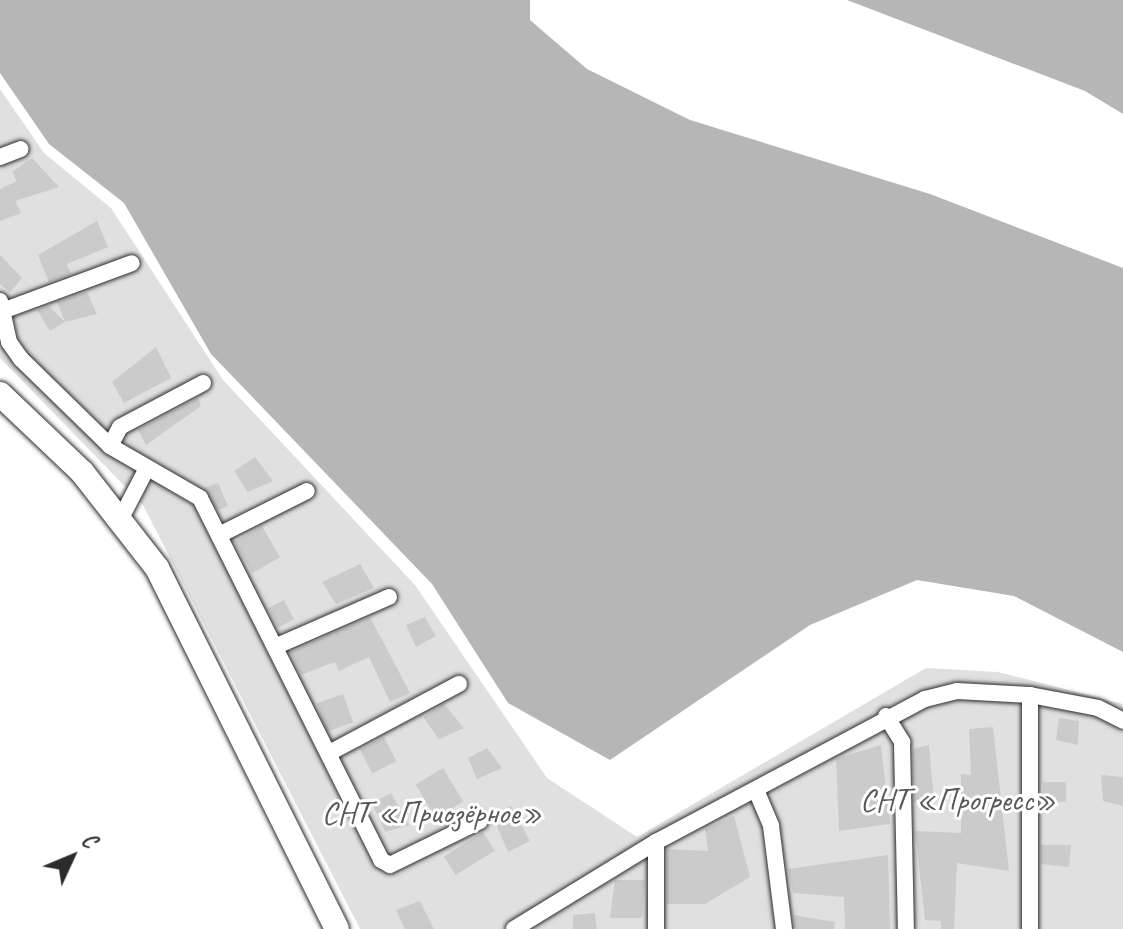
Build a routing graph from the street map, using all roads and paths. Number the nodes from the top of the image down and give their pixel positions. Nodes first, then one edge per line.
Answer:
1 (21, 149) dead end
2 (0, 157) edge
3 (132, 263) dead end
4 (3, 306) edge
5 (203, 383) dead end
6 (0, 394) edge
7 (110, 446) junction
8 (146, 470) junction
9 (307, 491) dead end
10 (121, 518) junction
11 (219, 535) junction
12 (389, 597) dead end
13 (279, 645) junction
14 (459, 684) dead end
15 (1030, 695) junction
16 (886, 716) junction
17 (1123, 721) edge
18 (331, 752) junction
19 (756, 790) junction
20 (480, 821) dead end
21 (656, 842) junction
22 (536, 922) edge
23 (337, 929) edge
24 (514, 929) edge
25 (656, 929) edge
26 (784, 929) edge
27 (906, 929) edge
28 (1030, 929) edge

1 - 2 street
3 - 4 street
4 - 7 street
5 - 7 street
6 - 10 street
7 - 8 street
8 - 10 street
8 - 11 street
9 - 11 street
10 - 23 street
11 - 13 street
12 - 13 street
13 - 18 street
14 - 18 street
15 - 16 street
15 - 17 street
15 - 28 street
16 - 19 street
16 - 27 street
18 - 20 street
19 - 21 street
19 - 26 street
21 - 22 street
21 - 25 street
22 - 24 street

